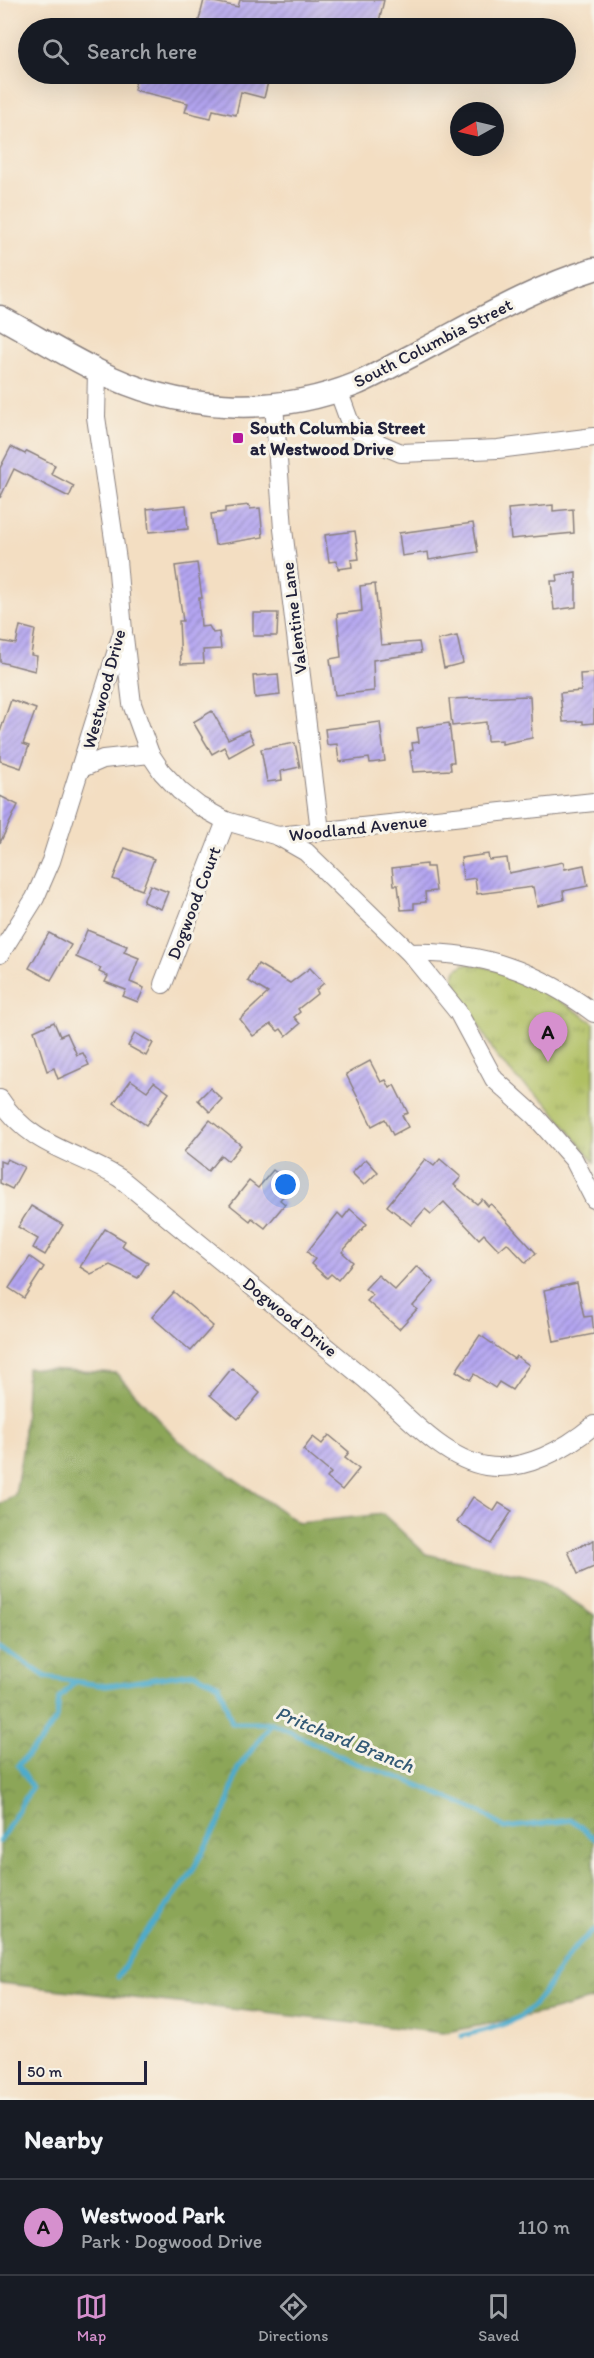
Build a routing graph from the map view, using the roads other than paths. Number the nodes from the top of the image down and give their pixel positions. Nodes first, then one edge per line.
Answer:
1 (594, 269) edge
2 (0, 317) edge
3 (97, 371) junction
4 (338, 390) junction
5 (274, 404) junction
6 (594, 437) edge
7 (123, 631) junction
8 (150, 754) junction
9 (82, 768) junction
10 (594, 802) edge
11 (226, 821) junction
12 (320, 831) junction
13 (278, 836) junction
14 (410, 953) junction
15 (0, 954) edge
16 (162, 984) dead end
17 (594, 1013) edge
18 (0, 1099) edge
19 (594, 1199) edge
20 (594, 1425) edge

1 - 4 main road, South Columbia Street
2 - 3 main road, South Columbia Street
3 - 5 main road, South Columbia Street
3 - 7 street, Westwood Drive
4 - 5 main road, South Columbia Street
4 - 6 street
5 - 12 street, Valentine Lane
7 - 8 street, Woodland Avenue
7 - 9 street, Westwood Drive
8 - 9 street
8 - 11 street, Woodland Avenue
9 - 15 street, Westwood Drive
10 - 12 street, Woodland Avenue
11 - 13 street, Woodland Avenue
11 - 16 street, Dogwood Court
12 - 13 street, Woodland Avenue
13 - 14 street
14 - 17 street
14 - 19 street
18 - 20 street, Dogwood Drive

